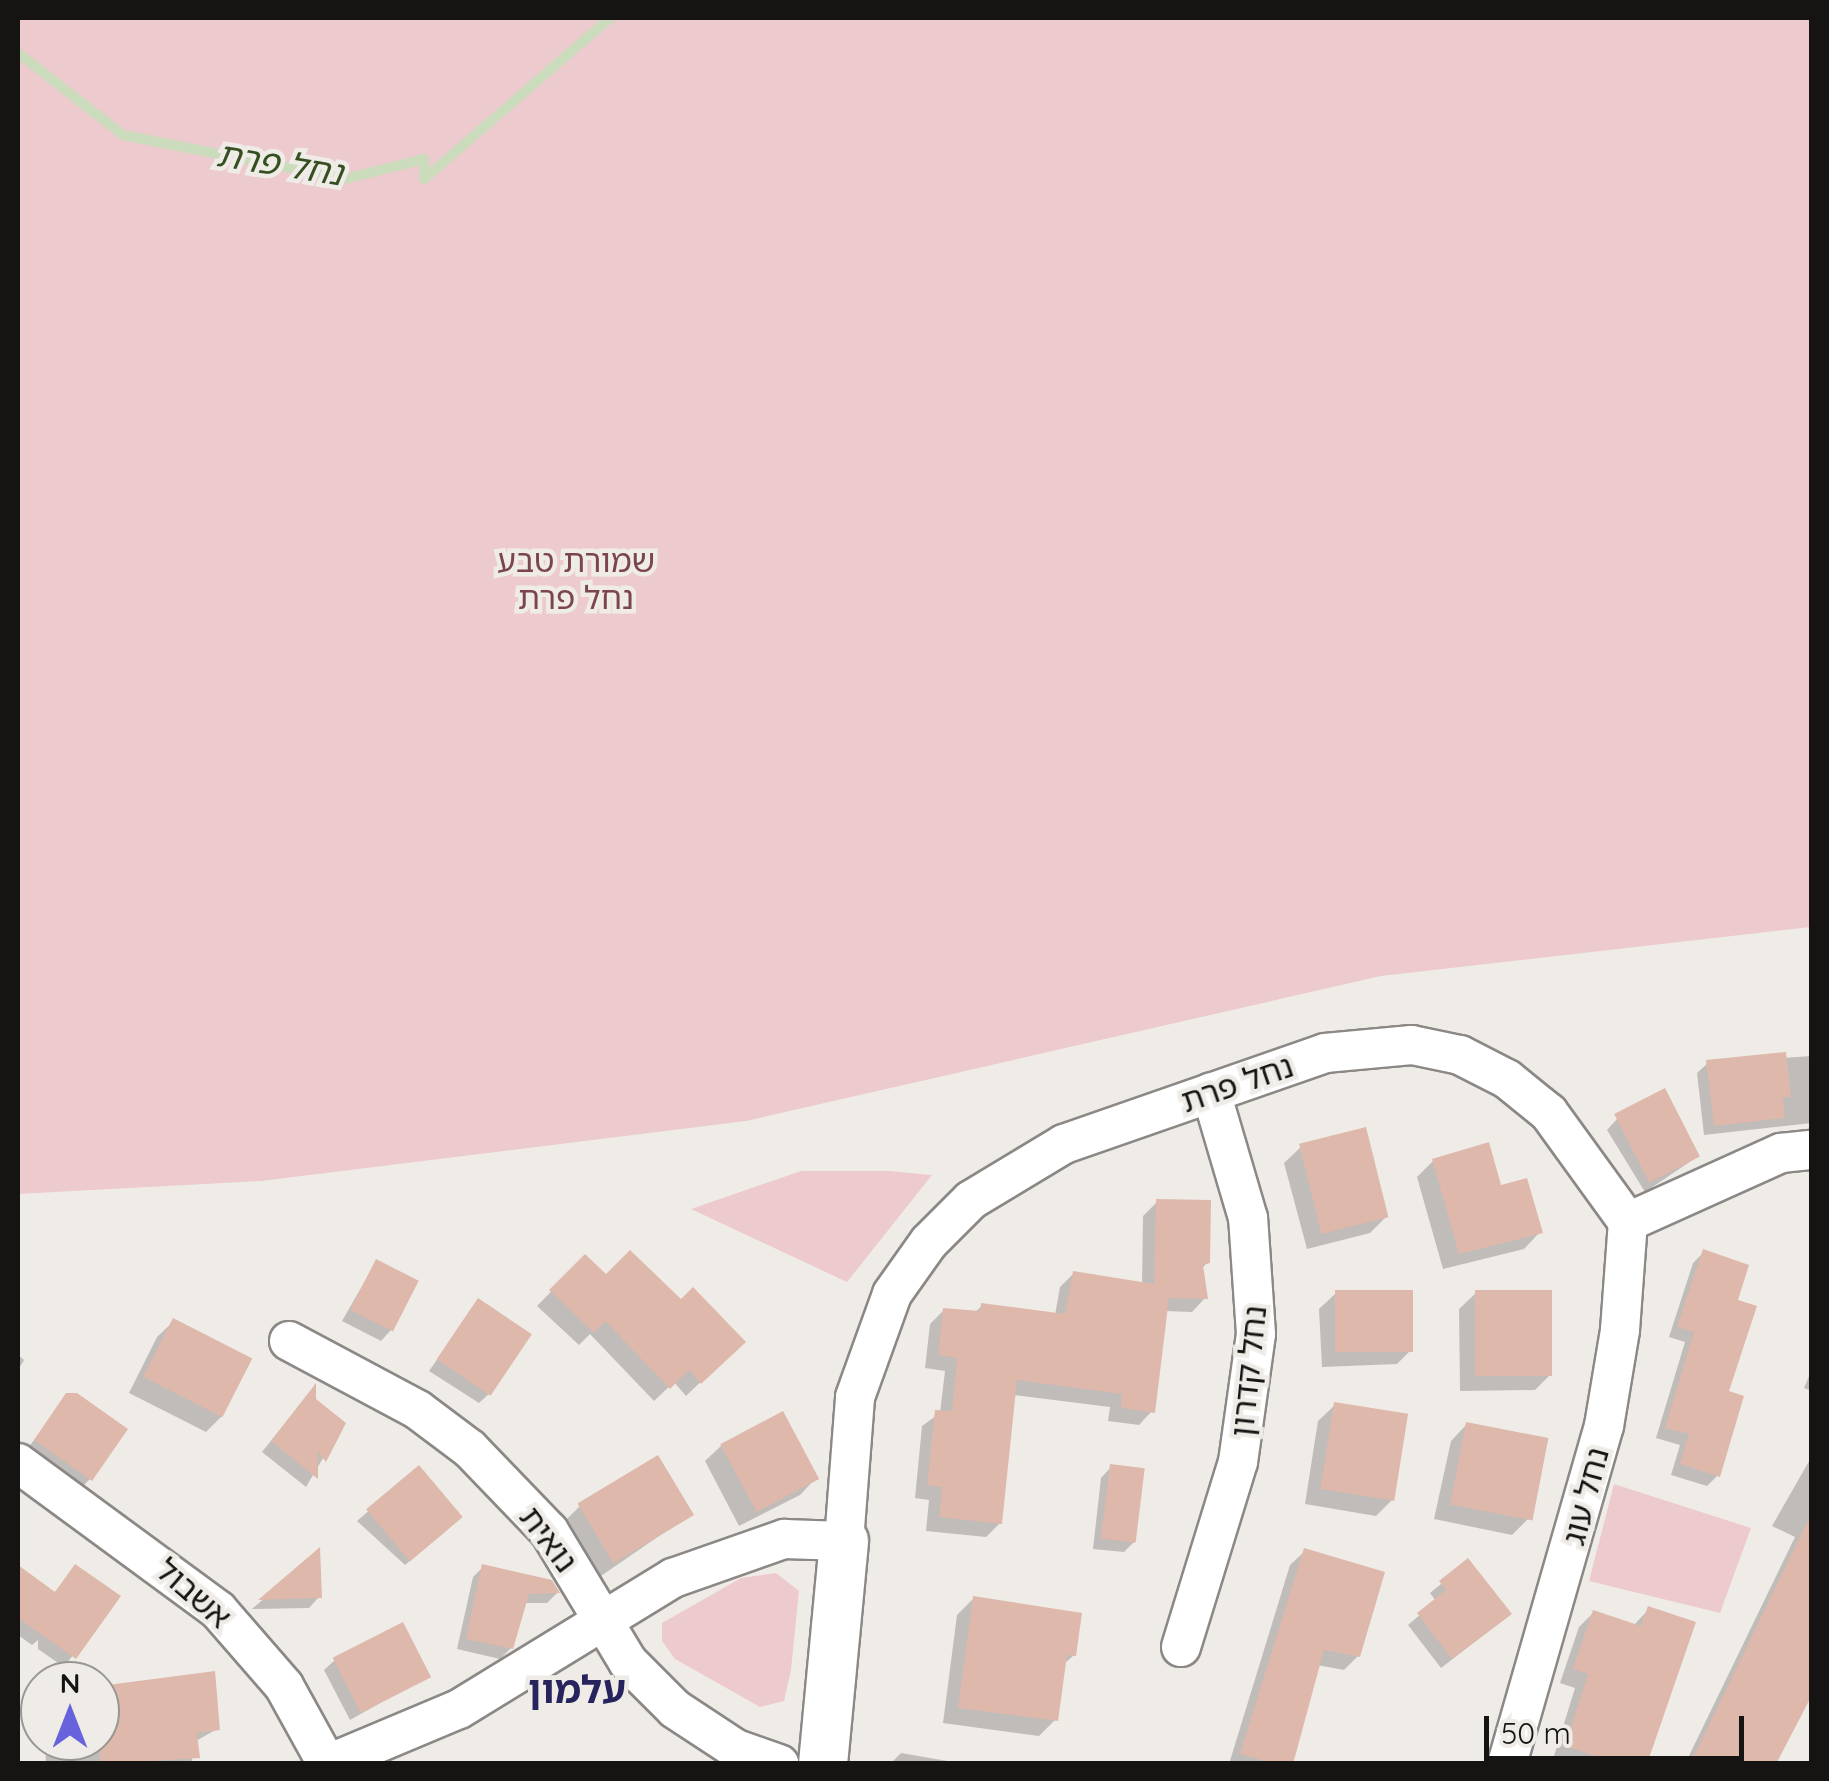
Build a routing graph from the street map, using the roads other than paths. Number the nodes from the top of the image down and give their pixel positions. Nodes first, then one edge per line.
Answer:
1 (1211, 1092) junction
2 (1812, 1150) edge
3 (1628, 1222) junction
4 (289, 1341) dead end
5 (18, 1463) edge
6 (844, 1541) junction
7 (605, 1618) junction
8 (1181, 1647) dead end
9 (328, 1764) edge
10 (779, 1764) edge
11 (823, 1764) edge
12 (1507, 1764) edge

1 - 3 street, נחל פרת
1 - 6 street, נחל פרת
1 - 8 street, נחל קדרון
2 - 3 street
3 - 12 street, נחל עוג
4 - 7 street, נואית
5 - 9 street, אשבול
6 - 7 street
6 - 11 street
7 - 9 street
7 - 10 street, נואית

